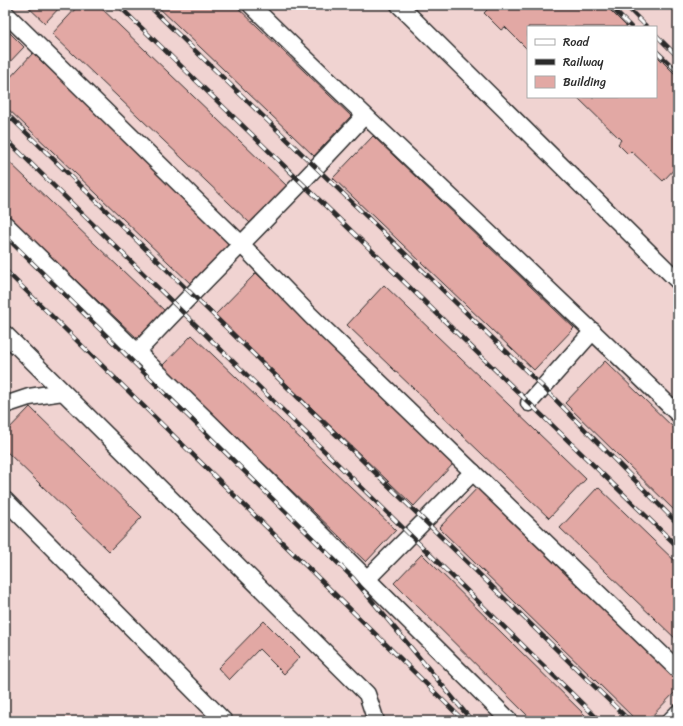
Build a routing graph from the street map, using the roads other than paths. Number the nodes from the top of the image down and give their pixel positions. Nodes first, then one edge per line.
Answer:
1 (251, 5) edge
2 (399, 5) edge
3 (5, 13) edge
4 (364, 116) junction
5 (5, 224) edge
6 (240, 244) junction
7 (678, 281) edge
8 (594, 331) junction
9 (5, 334) edge
10 (137, 352) junction
11 (63, 392) junction
12 (529, 403) dead end
13 (5, 405) edge
14 (678, 414) edge
15 (472, 472) junction
16 (5, 500) edge
17 (367, 579) junction
18 (678, 670) edge
19 (678, 714) edge
20 (224, 721) edge
21 (376, 721) edge
22 (510, 721) edge
23 (670, 721) edge

1 - 4 lane
2 - 7 lane
3 - 6 lane
4 - 6 lane
4 - 8 lane
5 - 10 lane
6 - 10 lane
6 - 15 lane
8 - 12 lane
8 - 14 lane
9 - 11 lane
10 - 17 lane
11 - 13 lane
11 - 21 lane
15 - 17 lane
15 - 18 lane
16 - 20 lane
17 - 22 lane
19 - 23 lane

